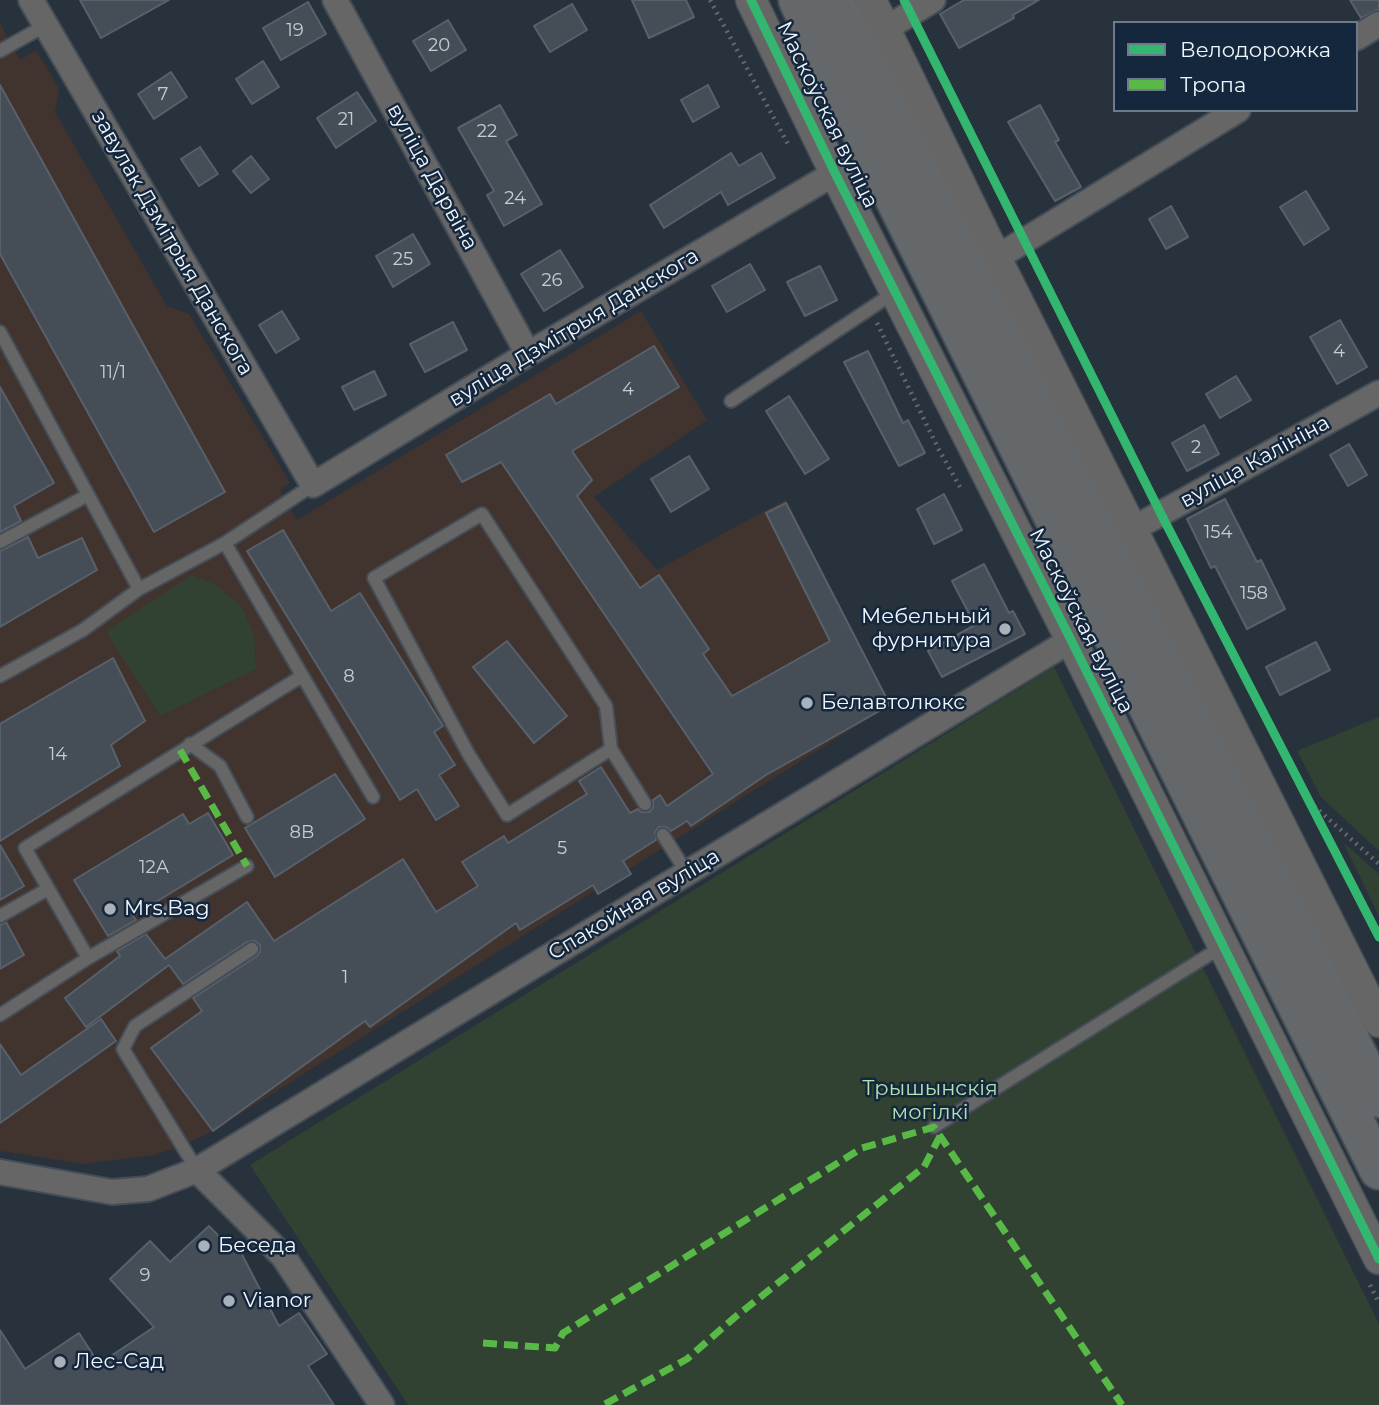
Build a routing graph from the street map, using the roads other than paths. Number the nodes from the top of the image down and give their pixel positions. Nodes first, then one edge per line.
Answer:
1 (31, 0) edge
2 (335, 0) edge
3 (751, 0) edge
4 (798, 0) edge
5 (834, 0) edge
6 (871, 0) edge
7 (933, 0) edge
8 (1379, 24) edge
9 (46, 25) junction
10 (885, 29) junction
11 (1358, 37) edge
12 (0, 51) edge
13 (1235, 112) edge
14 (835, 173) junction
15 (996, 258) junction
16 (895, 292) junction
17 (0, 332) edge
18 (528, 354) junction
19 (1379, 393) edge
20 (731, 401) dead end
21 (313, 485) junction
22 (88, 495) junction
23 (1131, 530) junction
24 (0, 542) edge
25 (225, 543) junction
26 (139, 589) junction
27 (1071, 640) junction
28 (0, 676) edge
29 (302, 676) junction
30 (190, 744) junction
31 (611, 749) junction
32 (373, 797) dead end
33 (645, 804) dead end
34 (247, 817) dead end
35 (663, 835) dead end
36 (247, 866) dead end
37 (687, 873) junction
38 (48, 889) junction
39 (0, 916) edge
40 (1223, 946) junction
41 (252, 949) dead end
42 (88, 958) junction
43 (0, 1015) edge
44 (1379, 1022) edge
45 (1379, 1098) edge
46 (934, 1127) dead end
47 (197, 1170) junction
48 (1379, 1170) edge
49 (0, 1172) edge
50 (1379, 1259) edge
51 (382, 1405) edge

1 - 9 street, завулак Дзмітрыя Данскога
2 - 18 street, вуліца Дарвіна
3 - 14 street, Маскоўская вуліца
4 - 48 main road, Маскоўская вуліца
5 - 45 main road
6 - 10 street
7 - 10 street
8 - 11 street
9 - 12 lane
9 - 21 street, завулак Дзмітрыя Данскога
10 - 15 street
13 - 15 street
14 - 16 street, Маскоўская вуліца
14 - 18 street, вуліца Дзмітрыя Данскога
15 - 23 street
16 - 20 lane
16 - 27 street, Маскоўская вуліца
17 - 22 lane
18 - 21 street, вуліца Дзмітрыя Данскога
19 - 23 street, вуліца Калініна
21 - 25 lane
22 - 24 lane
22 - 26 lane
23 - 44 street
25 - 26 lane
25 - 29 lane
26 - 28 lane
27 - 37 street, Спакойная вуліца
27 - 40 street, Маскоўская вуліца
29 - 30 lane
29 - 32 lane
30 - 34 lane
30 - 38 lane
31 - 31 lane
31 - 33 lane
35 - 37 lane
36 - 42 lane
37 - 47 street, Спакойная вуліца
38 - 39 lane
38 - 42 lane
40 - 46 lane
40 - 50 street, Маскоўская вуліца
41 - 47 lane
42 - 43 lane
47 - 49 street, Спакойная вуліца
47 - 51 street

